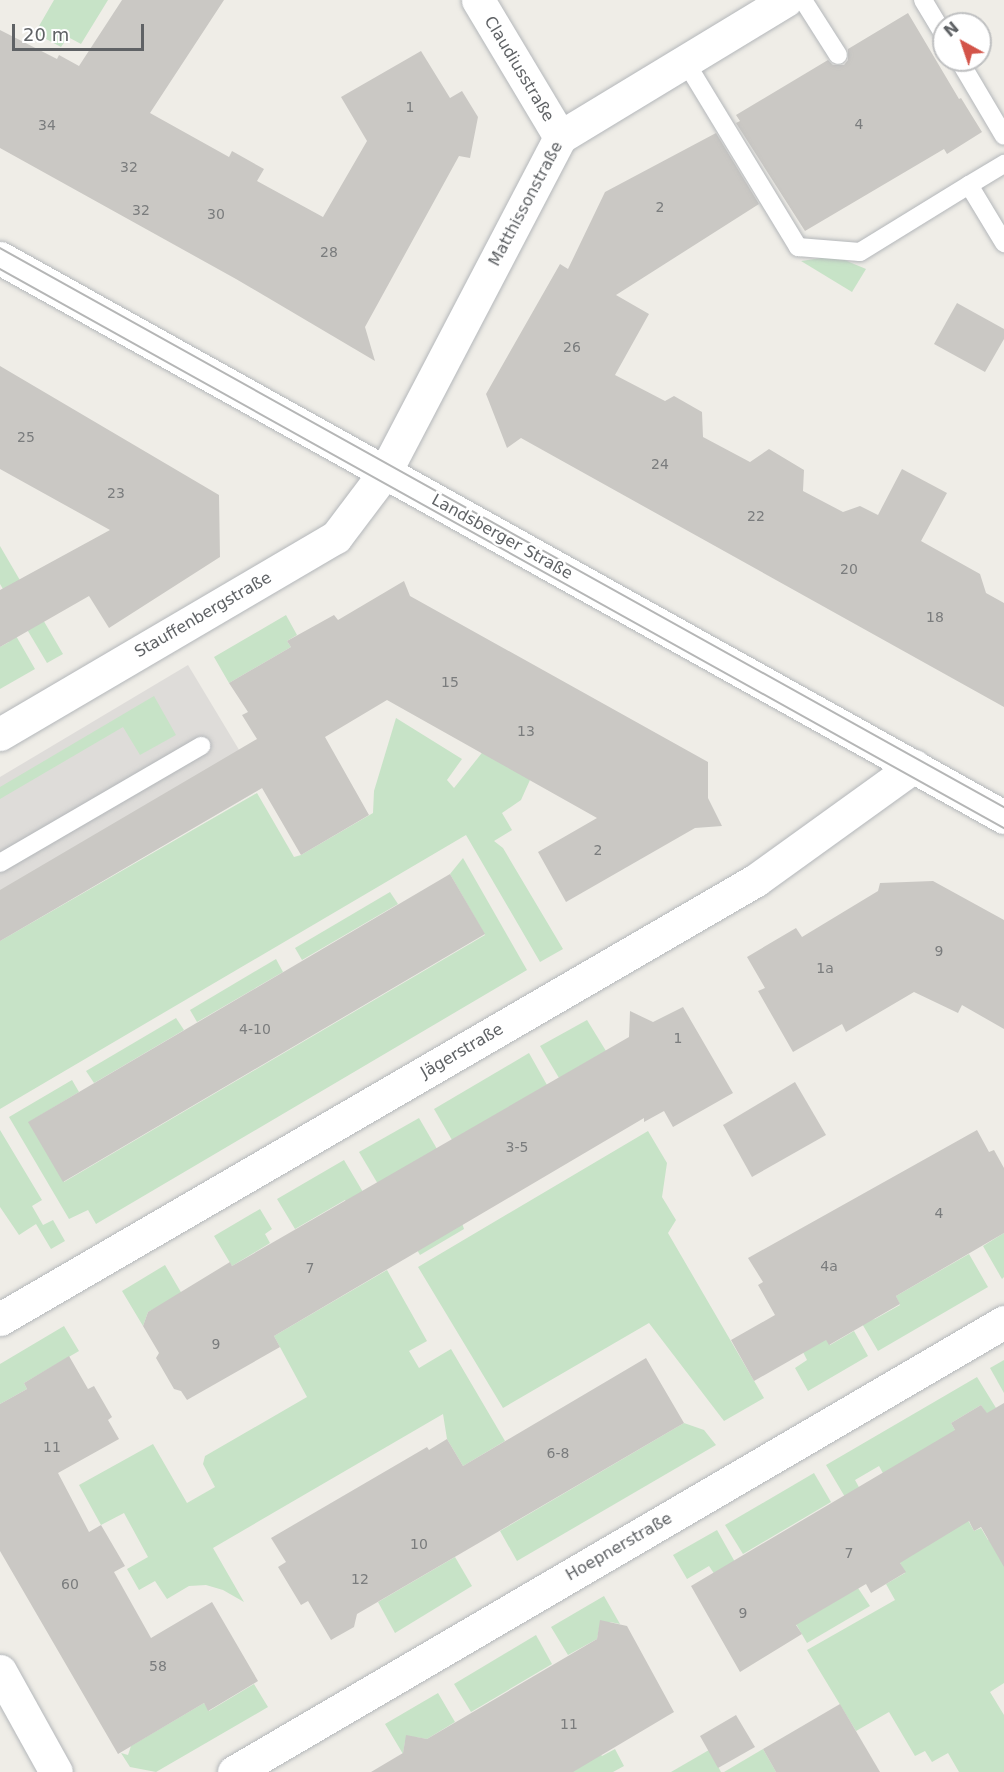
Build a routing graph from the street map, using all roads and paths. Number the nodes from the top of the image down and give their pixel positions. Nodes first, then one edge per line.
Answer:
1 (478, 0) edge
2 (786, 0) edge
3 (803, 0) edge
4 (923, 0) edge
5 (932, 15) edge
6 (838, 55) dead end
7 (685, 61) junction
8 (966, 72) edge
9 (1004, 136) edge
10 (560, 137) junction
11 (1004, 164) edge
12 (969, 185) junction
13 (1004, 243) edge
14 (0, 258) edge
15 (385, 472) junction
16 (0, 734) edge
17 (201, 746) dead end
18 (914, 766) junction
19 (1004, 817) edge
20 (0, 863) edge
21 (0, 1319) edge
22 (1004, 1322) edge
23 (0, 1671) edge
24 (56, 1772) edge
25 (234, 1772) edge

1 - 10 street, Claudiusstraße
2 - 7 street, Matthissonstraße
3 - 6 lane
4 - 5 lane
7 - 10 street, Matthissonstraße
7 - 12 lane
8 - 9 lane
10 - 15 street, Matthissonstraße
11 - 12 lane
12 - 13 lane
14 - 15 street, Landsberger Straße
15 - 16 street, Stauffenbergstraße
15 - 18 street, Landsberger Straße
17 - 20 lane
18 - 19 street, Landsberger Straße
18 - 21 street, Jägerstraße
22 - 25 street, Hoepnerstraße
23 - 24 street

